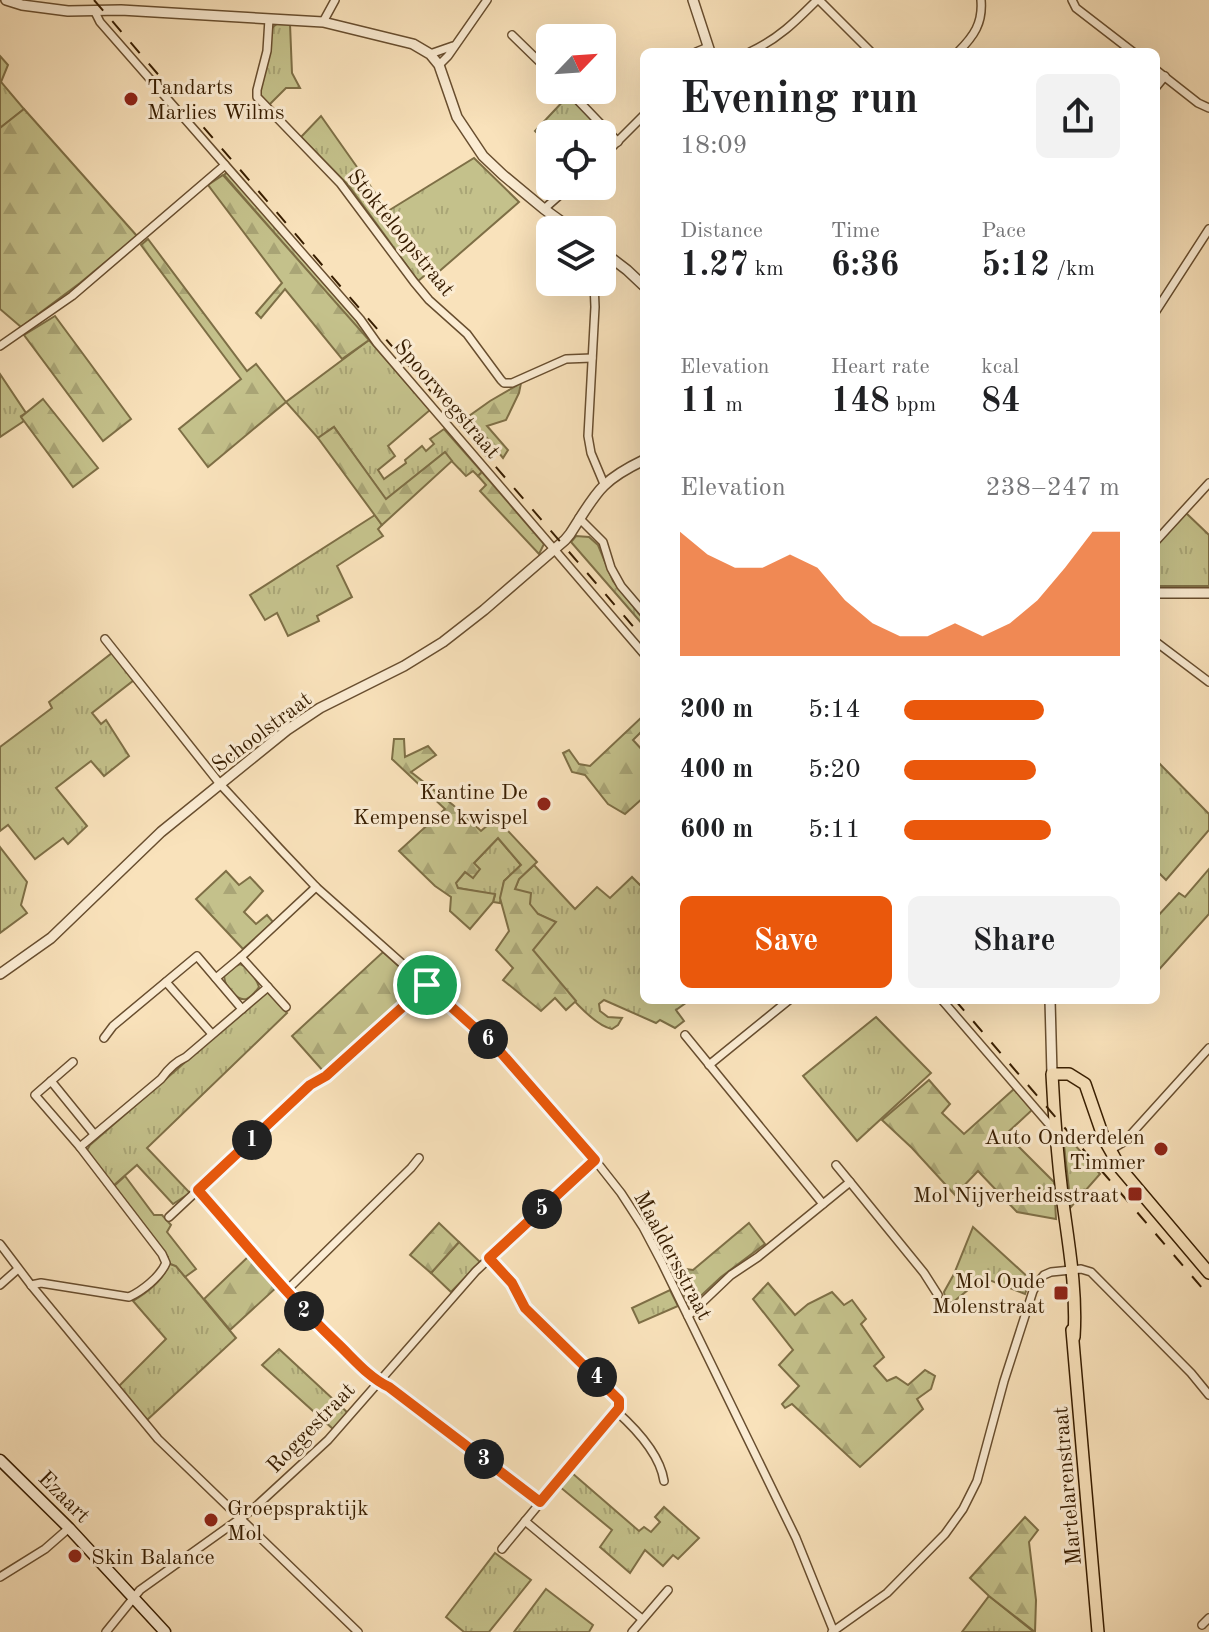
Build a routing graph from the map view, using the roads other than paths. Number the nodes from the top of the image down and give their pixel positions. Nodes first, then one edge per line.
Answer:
1 (6, 0) edge
2 (335, 0) edge
3 (487, 0) edge
4 (693, 0) edge
5 (818, 0) edge
6 (981, 0) edge
7 (1072, 0) edge
8 (113, 1) edge
9 (121, 10) junction
10 (95, 12) junction
11 (269, 19) junction
12 (323, 22) junction
13 (512, 35) dead end
14 (455, 45) junction
15 (709, 48) edge
16 (758, 48) edge
17 (867, 48) edge
18 (962, 48) edge
19 (1128, 48) edge
20 (430, 54) junction
21 (536, 58) edge
22 (439, 65) junction
23 (1160, 73) edge
24 (1165, 76) junction
25 (1160, 82) edge
26 (581, 104) edge
27 (1209, 108) edge
28 (640, 119) edge
29 (618, 142) joint
30 (225, 165) junction
31 (554, 200) edge
32 (544, 209) junction
33 (554, 216) edge
34 (1209, 229) edge
35 (616, 262) edge
36 (640, 282) edge
37 (595, 296) edge
38 (1160, 305) edge
39 (0, 346) edge
40 (592, 358) junction
41 (640, 462) edge
42 (1209, 483) edge
43 (604, 484) junction
44 (579, 518) junction
45 (574, 528) junction
46 (595, 534) junction
47 (1160, 537) edge
48 (557, 546) junction
49 (1160, 593) edge
50 (1209, 593) edge
51 (640, 608) edge
52 (105, 639) dead end
53 (1160, 645) edge
54 (640, 649) edge
55 (1209, 682) edge
56 (220, 784) junction
57 (316, 887) junction
58 (241, 957) junction
59 (0, 974) edge
60 (216, 978) junction
61 (166, 982) junction
62 (427, 985) junction
63 (268, 987) junction
64 (784, 1004) edge
65 (945, 1004) edge
66 (1050, 1004) edge
67 (286, 1007) dead end
68 (242, 1009) junction
69 (212, 1034) junction
70 (685, 1035) dead end
71 (104, 1038) dead end
72 (1209, 1048) edge
73 (73, 1062) dead end
74 (709, 1065) junction
75 (1052, 1074) junction
76 (51, 1081) junction
77 (1057, 1129) junction
78 (94, 1134) junction
79 (80, 1147) junction
80 (1110, 1150) junction
81 (419, 1158) dead end
82 (595, 1160) junction
83 (836, 1165) dead end
84 (850, 1182) junction
85 (198, 1190) junction
86 (823, 1204) junction
87 (169, 1217) dead end
88 (0, 1244) edge
89 (489, 1258) junction
90 (18, 1269) junction
91 (1068, 1270) junction
92 (1209, 1273) edge
93 (0, 1285) edge
94 (31, 1285) junction
95 (286, 1291) junction
96 (938, 1295) dead end
97 (688, 1316) junction
98 (379, 1382) junction
99 (1209, 1395) edge
100 (616, 1411) junction
101 (0, 1460) edge
102 (664, 1481) dead end
103 (540, 1502) junction
104 (241, 1518) junction
105 (525, 1521) junction
106 (69, 1528) junction
107 (502, 1549) dead end
108 (0, 1577) edge
109 (668, 1590) dead end
110 (133, 1598) junction
111 (1209, 1618) edge
112 (642, 1619) junction
113 (1202, 1625) dead end
114 (106, 1632) edge
115 (165, 1632) edge
116 (358, 1632) edge
117 (632, 1632) edge
118 (833, 1632) edge
119 (1098, 1632) edge

1 - 10 street
2 - 12 street
3 - 14 street
4 - 15 street
5 - 16 street
5 - 17 street
6 - 18 street
7 - 19 street
8 - 9 street
9 - 10 street
9 - 11 street
10 - 30 street, Spoorwegstraat
11 - 12 street
11 - 40 street, Stokteloopstraat
12 - 20 street
13 - 21 street
14 - 20 street
14 - 22 street
20 - 22 street
22 - 32 street
23 - 24 street
24 - 25 street
24 - 27 street
26 - 29 street
28 - 29 street
30 - 39 street
30 - 48 street, Spoorwegstraat
31 - 32 street
32 - 33 street
34 - 38 street
35 - 36 street
37 - 40 street
40 - 43 street
41 - 43 street
42 - 47 street
43 - 44 street, Schoolstraat
44 - 45 street, Schoolstraat
44 - 46 street
45 - 46 street
45 - 48 street, Schoolstraat
46 - 51 street
48 - 54 street, Spoorwegstraat
48 - 56 street, Schoolstraat
49 - 50 street
52 - 56 street, Maaldersstraat
53 - 55 street
56 - 57 street, Maaldersstraat
56 - 59 street, Schoolstraat
57 - 58 street
57 - 62 street, Maaldersstraat
58 - 60 street
58 - 63 street
60 - 61 street
60 - 68 street
61 - 69 street
61 - 71 street
62 - 82 street, Maaldersstraat
62 - 85 street
63 - 67 street
63 - 68 street
64 - 74 street
65 - 77 street
66 - 75 street
68 - 69 street
69 - 78 street
70 - 74 street
72 - 80 street
73 - 76 street
74 - 86 street
75 - 77 main road, Martelarenstraat
75 - 80 main road
76 - 78 street
76 - 79 street
77 - 91 main road, Martelarenstraat
78 - 79 street
79 - 94 street
80 - 92 main road
81 - 95 street
82 - 89 street, Roggestraat
82 - 97 street, Maaldersstraat
83 - 84 street
84 - 86 street
84 - 96 street
85 - 87 street
85 - 95 street
86 - 97 street
88 - 90 street
89 - 98 street, Roggestraat
89 - 100 street
90 - 93 street
90 - 94 street
91 - 99 street
91 - 118 street
91 - 119 main road, Martelarenstraat
94 - 104 street
95 - 98 street
97 - 118 street, Maaldersstraat
98 - 103 street
98 - 104 street, Roggestraat
100 - 102 street
100 - 103 street
101 - 106 main road, Ezaart
103 - 105 street
104 - 110 street, Roggestraat
104 - 116 street
105 - 107 street
105 - 112 street
106 - 108 street
106 - 110 main road, Ezaart
109 - 112 street
110 - 114 street, Roggestraat
110 - 115 main road, Ezaart
111 - 113 street
112 - 117 street

